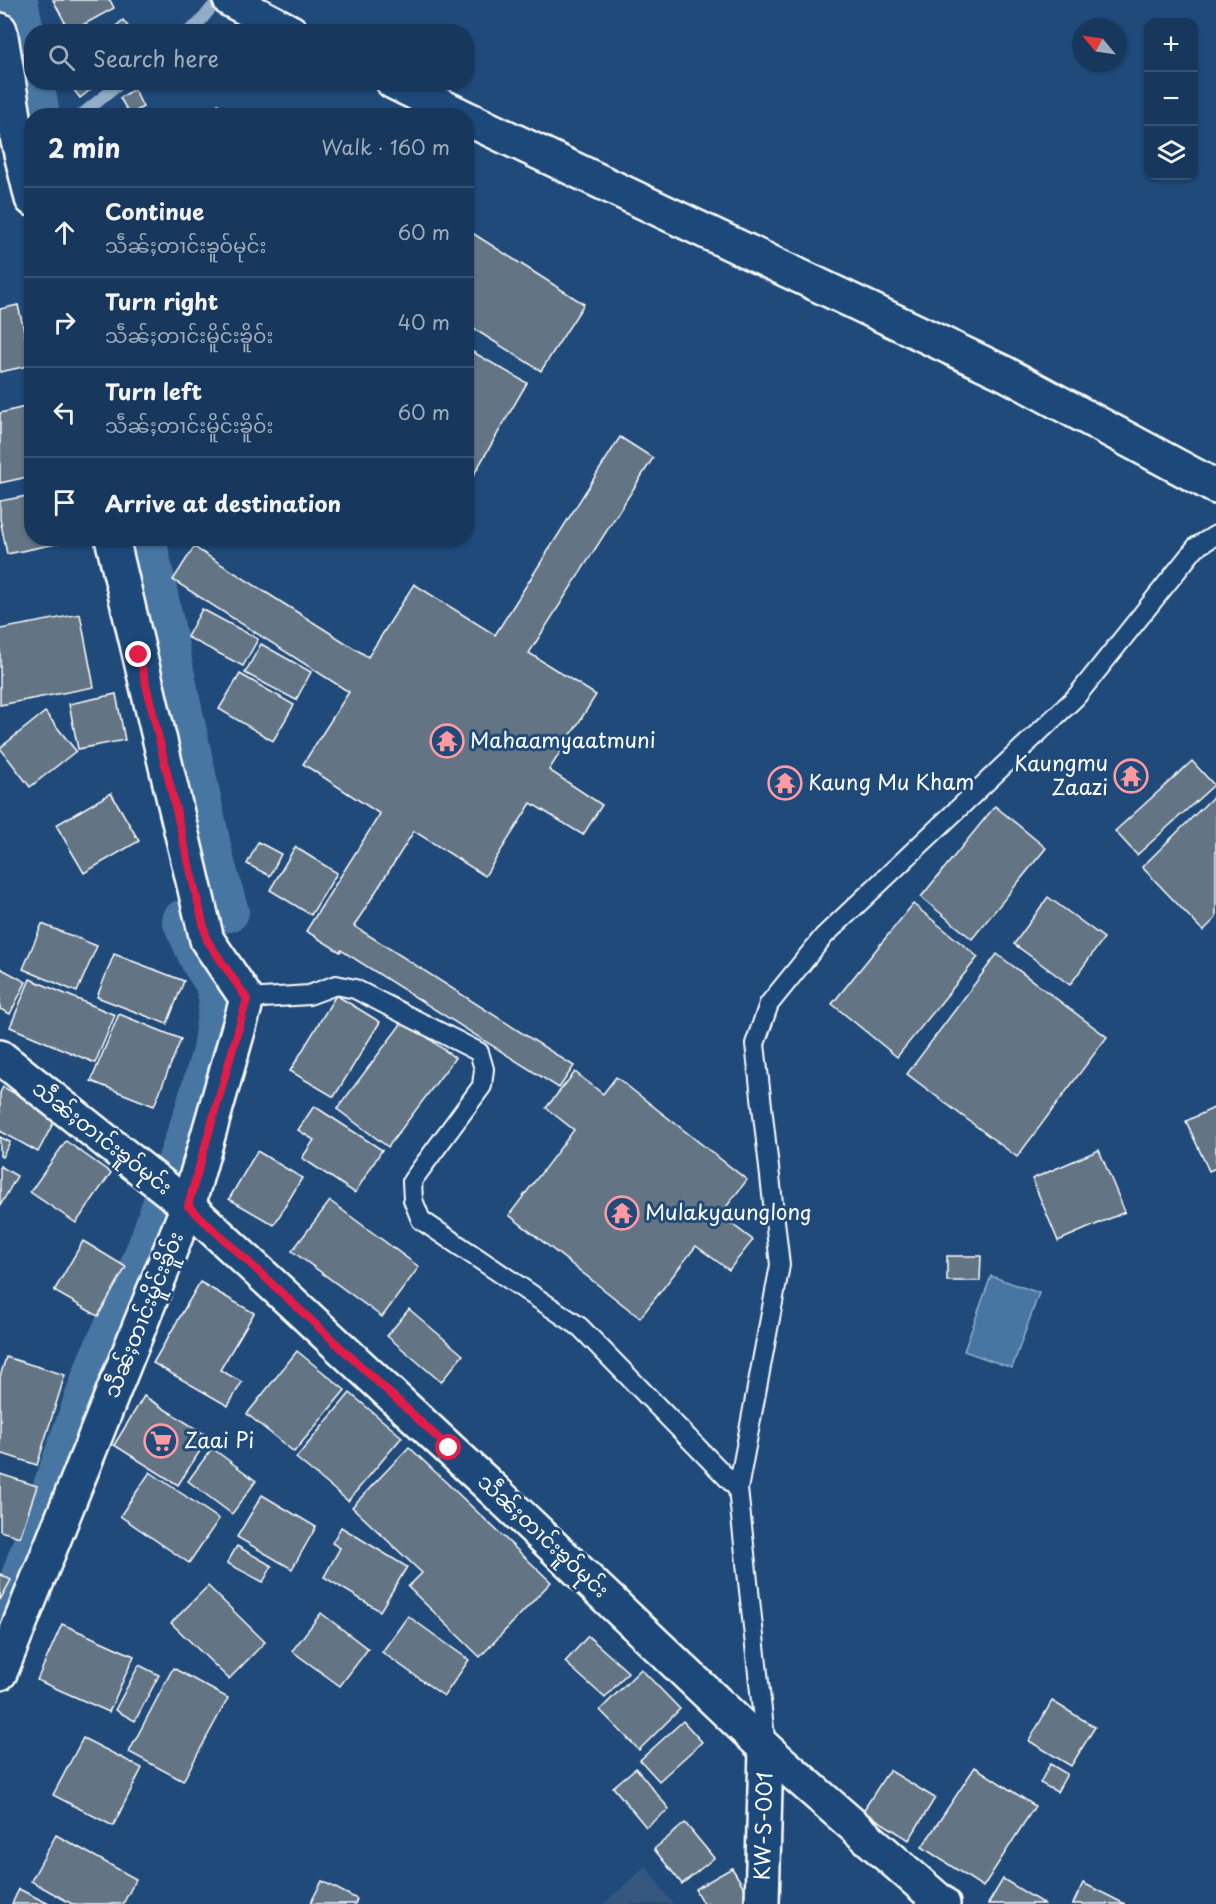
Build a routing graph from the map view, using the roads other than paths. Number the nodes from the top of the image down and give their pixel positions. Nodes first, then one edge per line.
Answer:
1 (230, 0) edge
2 (276, 24) edge
3 (0, 30) edge
4 (409, 90) edge
5 (446, 108) edge
6 (474, 122) edge
7 (9, 149) edge
8 (24, 182) edge
9 (1216, 487) edge
10 (1216, 535) edge
11 (114, 546) edge
12 (247, 999) junction
13 (0, 1057) edge
14 (182, 1201) junction
15 (738, 1490) junction
16 (0, 1673) edge
17 (766, 1749) junction
18 (762, 1904) edge
19 (943, 1904) edge

1 - 2 street
3 - 7 street
4 - 5 street
6 - 9 street
7 - 8 street
10 - 15 lane
11 - 12 street
12 - 14 street, သဵၼ်ႈတၢင်းမိူင်းၶိူဝ်း
12 - 15 lane
13 - 14 street, သဵၼ်ႈတၢင်းၶူဝ်မုင်း
14 - 16 street, သဵၼ်ႈတၢင်းမိူင်းၶိူဝ်း
14 - 17 street, သဵၼ်ႈတၢင်းၶူဝ်မုင်း
15 - 17 lane
17 - 18 street, KW-S-001
17 - 19 street, သဵၼ်ႈတၢင်းၶူဝ်မုင်း

